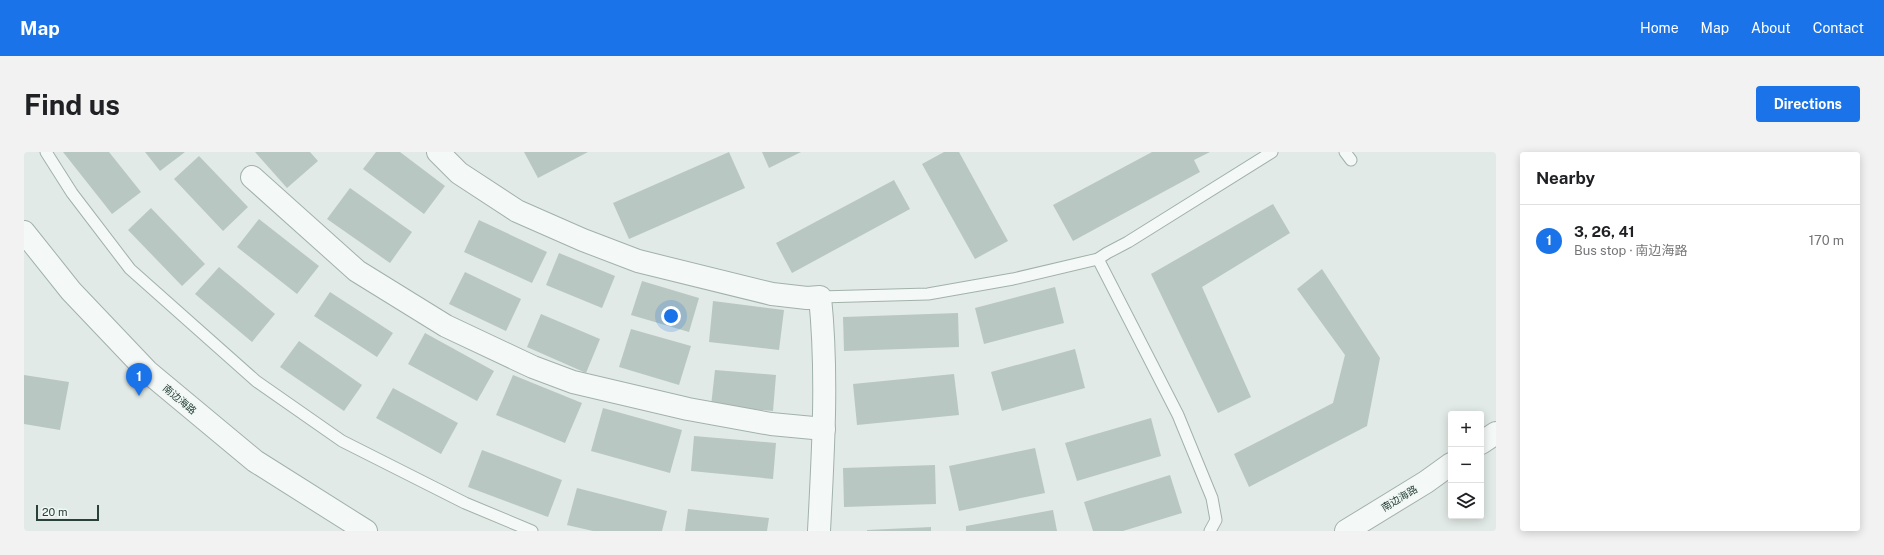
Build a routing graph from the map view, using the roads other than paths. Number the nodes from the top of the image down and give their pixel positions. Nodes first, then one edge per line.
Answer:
1 (46, 152) edge
2 (439, 152) edge
3 (1272, 152) edge
4 (252, 177) dead end
5 (24, 232) edge
6 (1098, 259) junction
7 (820, 297) junction
8 (824, 429) junction
9 (1496, 433) edge
10 (1484, 441) edge
11 (1448, 466) edge
12 (366, 531) edge
13 (532, 531) edge
14 (819, 531) edge
15 (1210, 531) edge
16 (1346, 531) edge

1 - 13 lane
2 - 7 street
3 - 6 lane
4 - 8 street
5 - 12 street, 南边海路
6 - 7 lane
6 - 15 lane
7 - 8 street
8 - 14 street
9 - 10 street
11 - 16 street, 南边海路

